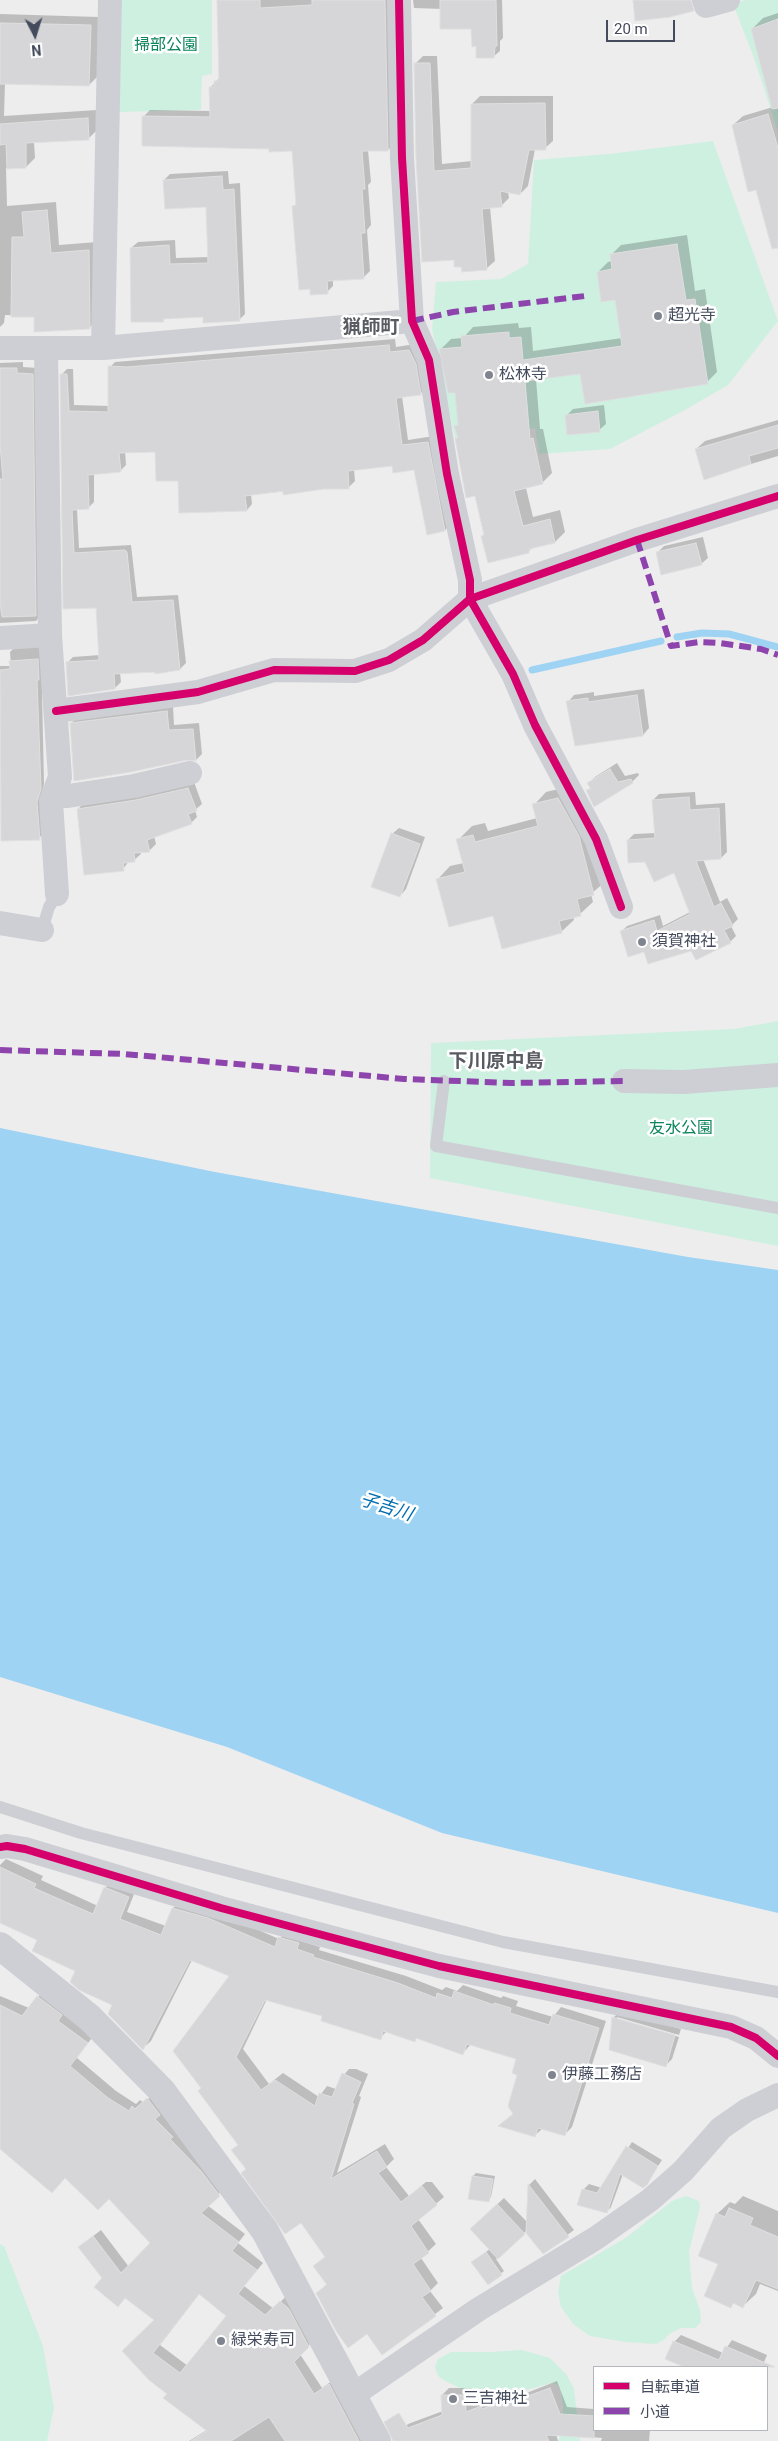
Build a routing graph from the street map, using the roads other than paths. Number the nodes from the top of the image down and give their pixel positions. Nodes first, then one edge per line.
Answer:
1 (110, 0) edge
2 (399, 0) edge
3 (704, 0) edge
4 (728, 0) edge
5 (412, 321) junction
6 (0, 348) edge
7 (103, 348) junction
8 (46, 349) junction
9 (778, 496) edge
10 (470, 599) junction
11 (50, 635) junction
12 (0, 638) edge
13 (56, 711) junction
14 (190, 773) dead end
15 (53, 796) junction
16 (57, 894) joint
17 (621, 907) dead end
18 (0, 923) edge
19 (42, 930) joint
20 (778, 1074) edge
21 (444, 1081) dead end
22 (624, 1081) dead end
23 (778, 1208) edge
24 (0, 1807) edge
25 (0, 1847) edge
26 (0, 1946) edge
27 (778, 1992) edge
28 (778, 2056) edge
29 (778, 2095) edge
30 (353, 2395) junction
31 (377, 2441) edge

1 - 7 street
2 - 5 street
3 - 4 street
5 - 7 street
5 - 10 street
6 - 8 street
7 - 8 street
8 - 11 street
9 - 10 street
10 - 13 street
10 - 17 street
11 - 12 street
11 - 13 street
13 - 15 street
14 - 15 street
15 - 16 street
16 - 19 lane
18 - 19 street
20 - 22 street
21 - 23 lane
24 - 27 lane
25 - 28 street
26 - 30 street
29 - 30 street
30 - 31 street

